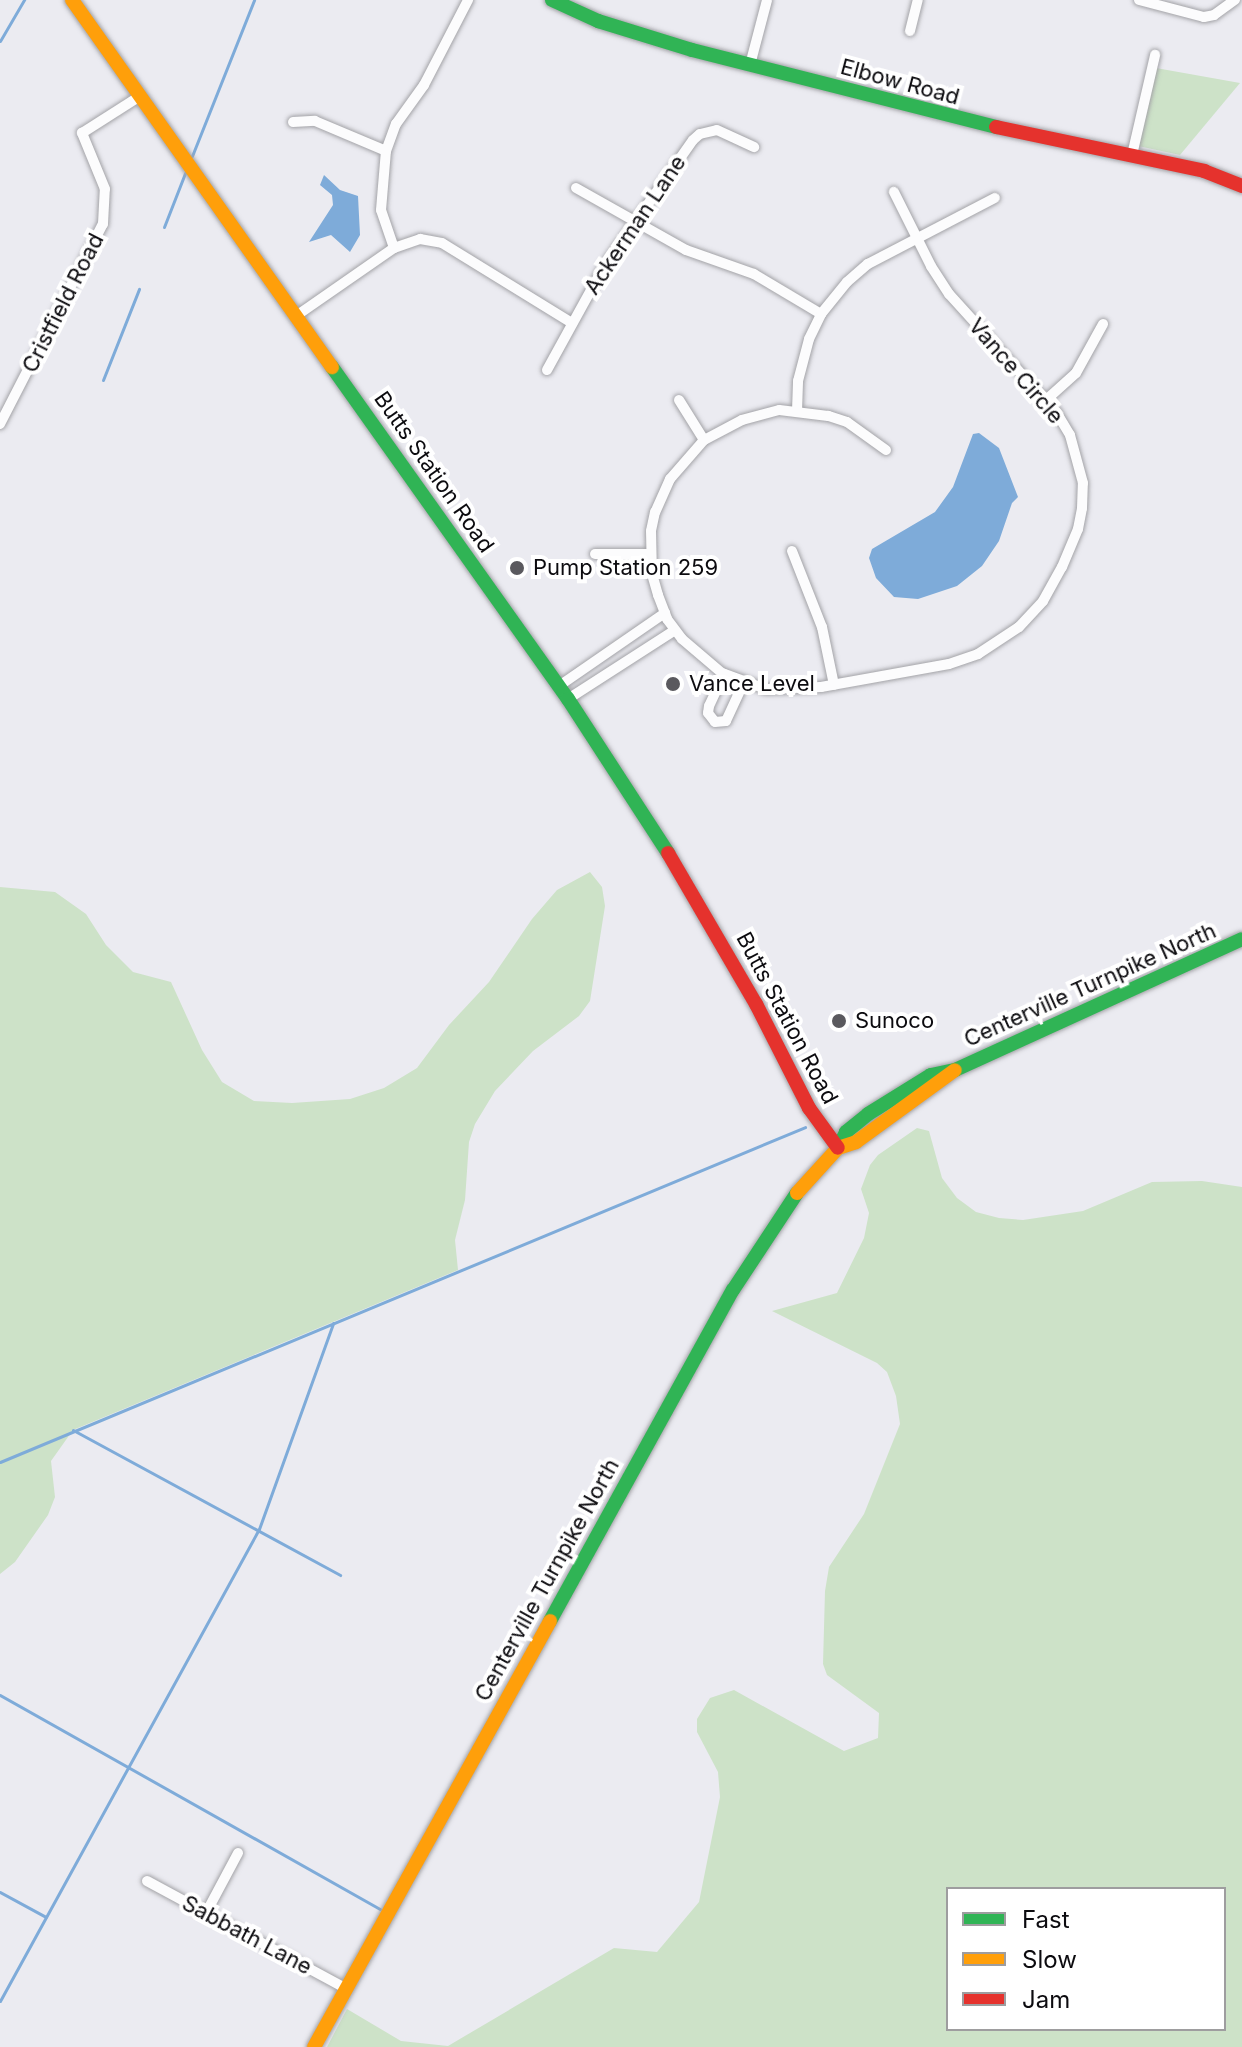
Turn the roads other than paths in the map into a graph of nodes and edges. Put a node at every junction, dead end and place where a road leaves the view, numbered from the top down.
1 (72, 0) edge
2 (468, 0) edge
3 (552, 0) edge
4 (767, 0) edge
5 (918, 0) edge
6 (1139, 0) edge
7 (1235, 0) edge
8 (910, 31) dead end
9 (1155, 55) dead end
10 (750, 65) junction
11 (140, 96) junction
12 (293, 122) dead end
13 (754, 147) dead end
14 (386, 151) junction
15 (1132, 155) junction
16 (1242, 186) edge
17 (576, 188) dead end
18 (894, 192) dead end
19 (995, 198) dead end
20 (635, 221) junction
21 (916, 237) junction
22 (394, 248) junction
23 (821, 314) junction
24 (296, 316) junction
25 (572, 323) junction
26 (1103, 324) dead end
27 (547, 370) dead end
28 (679, 400) dead end
29 (1046, 400) junction
30 (797, 411) junction
31 (0, 424) edge
32 (704, 440) junction
33 (886, 450) dead end
34 (792, 551) dead end
35 (595, 554) dead end
36 (650, 554) junction
37 (665, 613) junction
38 (675, 630) junction
39 (724, 674) junction
40 (744, 682) junction
41 (834, 685) junction
42 (559, 686) junction
43 (568, 699) junction
44 (1242, 939) edge
45 (838, 1148) junction
46 (238, 1853) dead end
47 (147, 1881) dead end
48 (206, 1913) junction
49 (347, 1989) junction
50 (314, 2047) edge

1 - 11 main road, Butts Station Road
2 - 14 street
3 - 10 main road, Elbow Road
4 - 10 street
5 - 8 street
6 - 7 street
9 - 15 street
10 - 15 main road, Elbow Road
11 - 24 main road, Butts Station Road
11 - 31 street, Cristfield Road
12 - 14 street
13 - 20 street, Ackerman Lane
14 - 22 street
15 - 16 main road, Elbow Road
17 - 20 street
18 - 21 street, Vance Circle
19 - 21 street
20 - 23 street
20 - 25 street, Ackerman Lane
21 - 23 street
21 - 29 street, Vance Circle
22 - 24 street
22 - 25 street
23 - 30 street
24 - 42 main road, Butts Station Road
25 - 27 street, Ackerman Lane
26 - 29 street
28 - 32 street
29 - 41 street, Vance Circle
30 - 32 street, Vance Circle
30 - 33 street, Vance Circle
32 - 36 street, Vance Circle
34 - 41 street
35 - 36 street
36 - 37 street, Vance Circle
37 - 38 street, Vance Circle
37 - 42 street
38 - 39 street, Vance Circle
38 - 43 street
39 - 40 street, Vance Circle
39 - 40 street
40 - 41 street, Vance Circle
42 - 43 main road, Butts Station Road
43 - 45 main road, Butts Station Road
44 - 45 main road, Centerville Turnpike North
45 - 49 main road, Centerville Turnpike North
46 - 48 street
47 - 48 street, Sabbath Lane
48 - 49 street, Sabbath Lane
49 - 50 main road, Centerville Turnpike North

